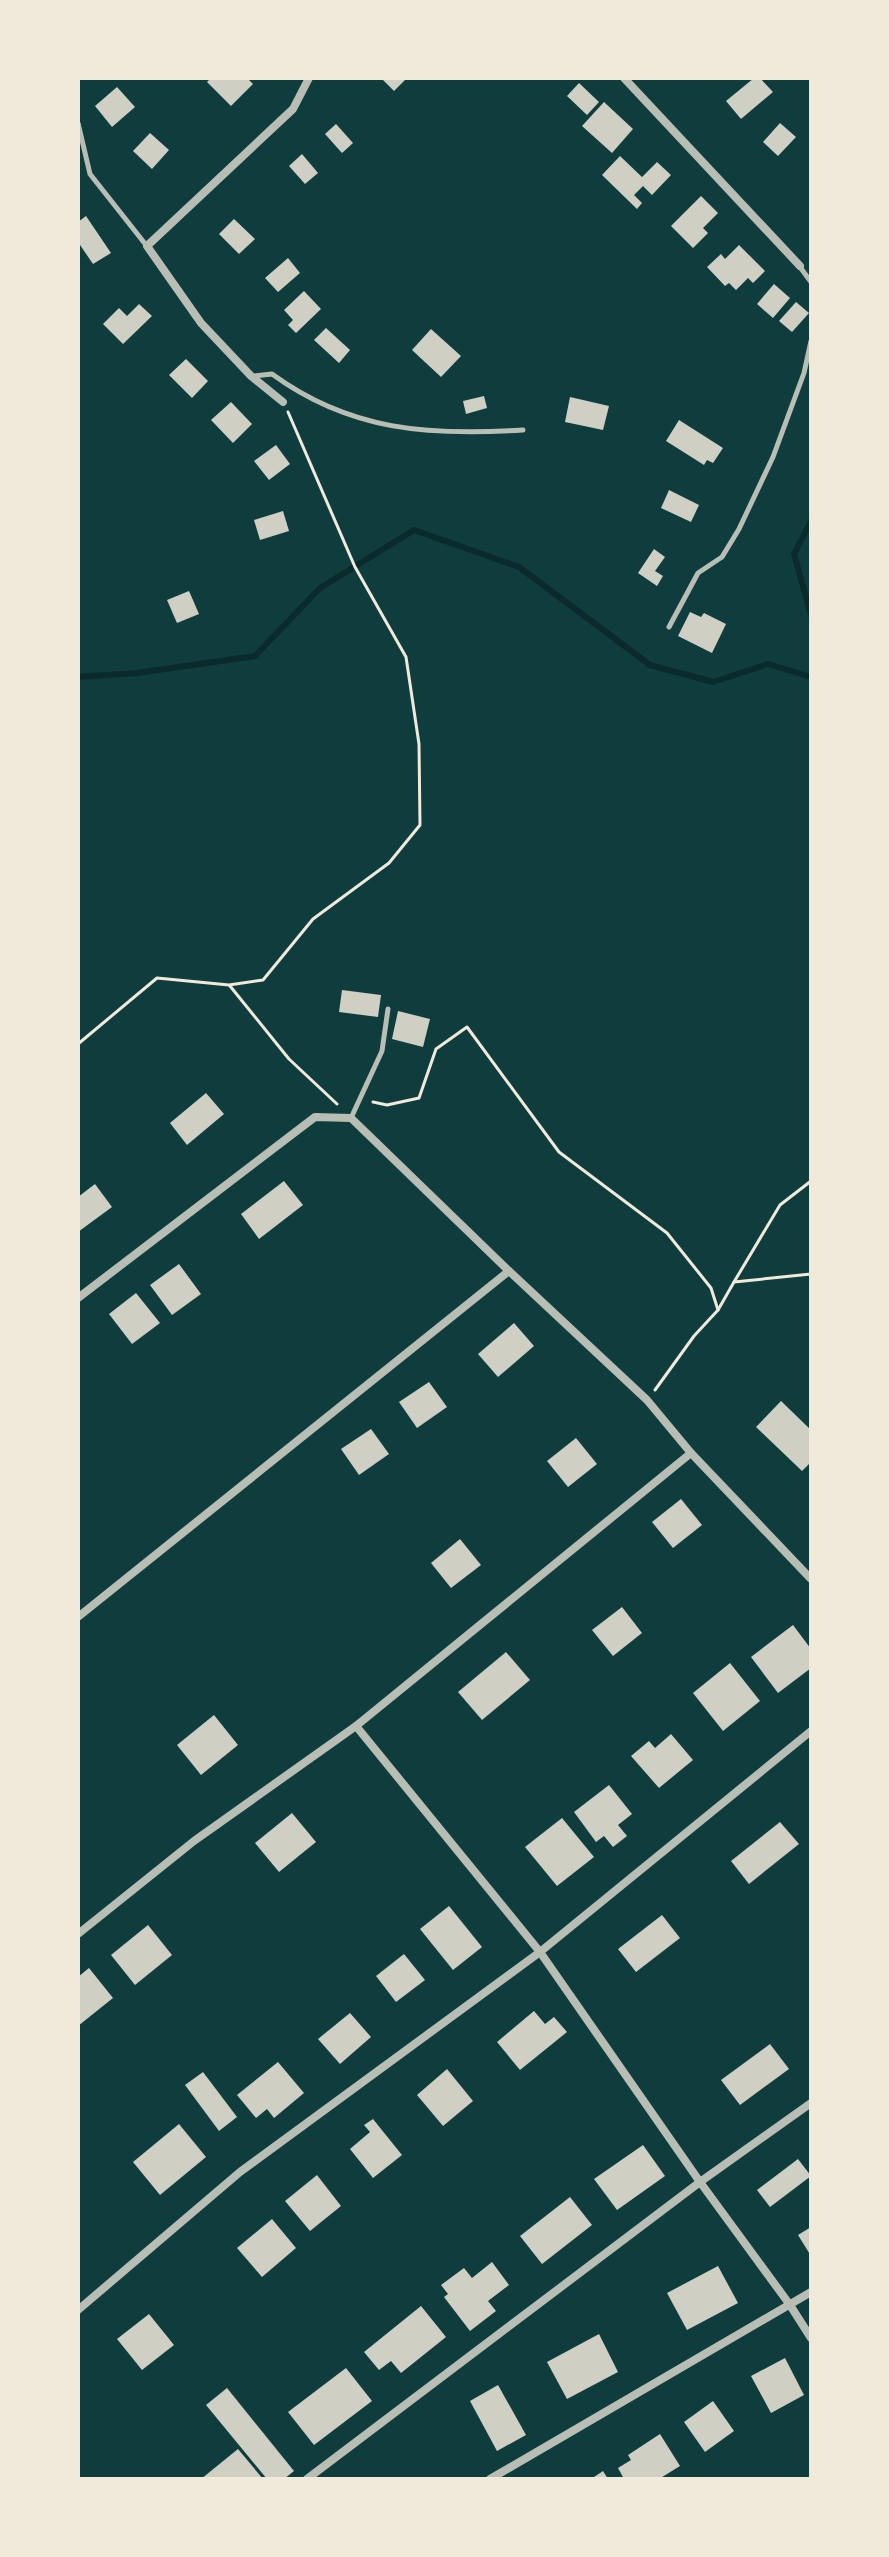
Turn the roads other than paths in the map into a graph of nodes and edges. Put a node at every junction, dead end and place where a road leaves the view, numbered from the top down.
1 (309, 78) edge
2 (624, 78) edge
3 (78, 123) edge
4 (147, 246) junction
5 (800, 266) joint
6 (811, 282) edge
7 (811, 341) edge
8 (251, 376) junction
9 (283, 402) road end
10 (523, 430) dead end
11 (669, 627) dead end
12 (388, 1009) dead end
13 (351, 1118) junction
14 (509, 1271) junction
15 (78, 1298) edge
16 (691, 1453) junction
17 (811, 1579) edge
18 (78, 1617) edge
19 (356, 1726) junction
20 (811, 1731) edge
21 (78, 1934) edge
22 (540, 1952) junction
23 (811, 2103) edge
24 (700, 2182) junction
25 (811, 2292) edge
26 (790, 2305) junction
27 (78, 2310) edge
28 (811, 2338) edge
29 (307, 2479) edge
30 (490, 2479) edge

1 - 4 street
2 - 5 street
3 - 4 lane
4 - 8 street
5 - 6 lane
7 - 11 lane
8 - 9 street
8 - 10 lane
12 - 13 lane
13 - 14 street
13 - 15 street
14 - 16 street
14 - 18 street
16 - 17 street
16 - 19 street
19 - 21 street
19 - 22 street
20 - 22 street
22 - 24 street
22 - 27 street
23 - 24 street
24 - 26 street
24 - 29 street
25 - 26 street
26 - 28 street
26 - 30 street

